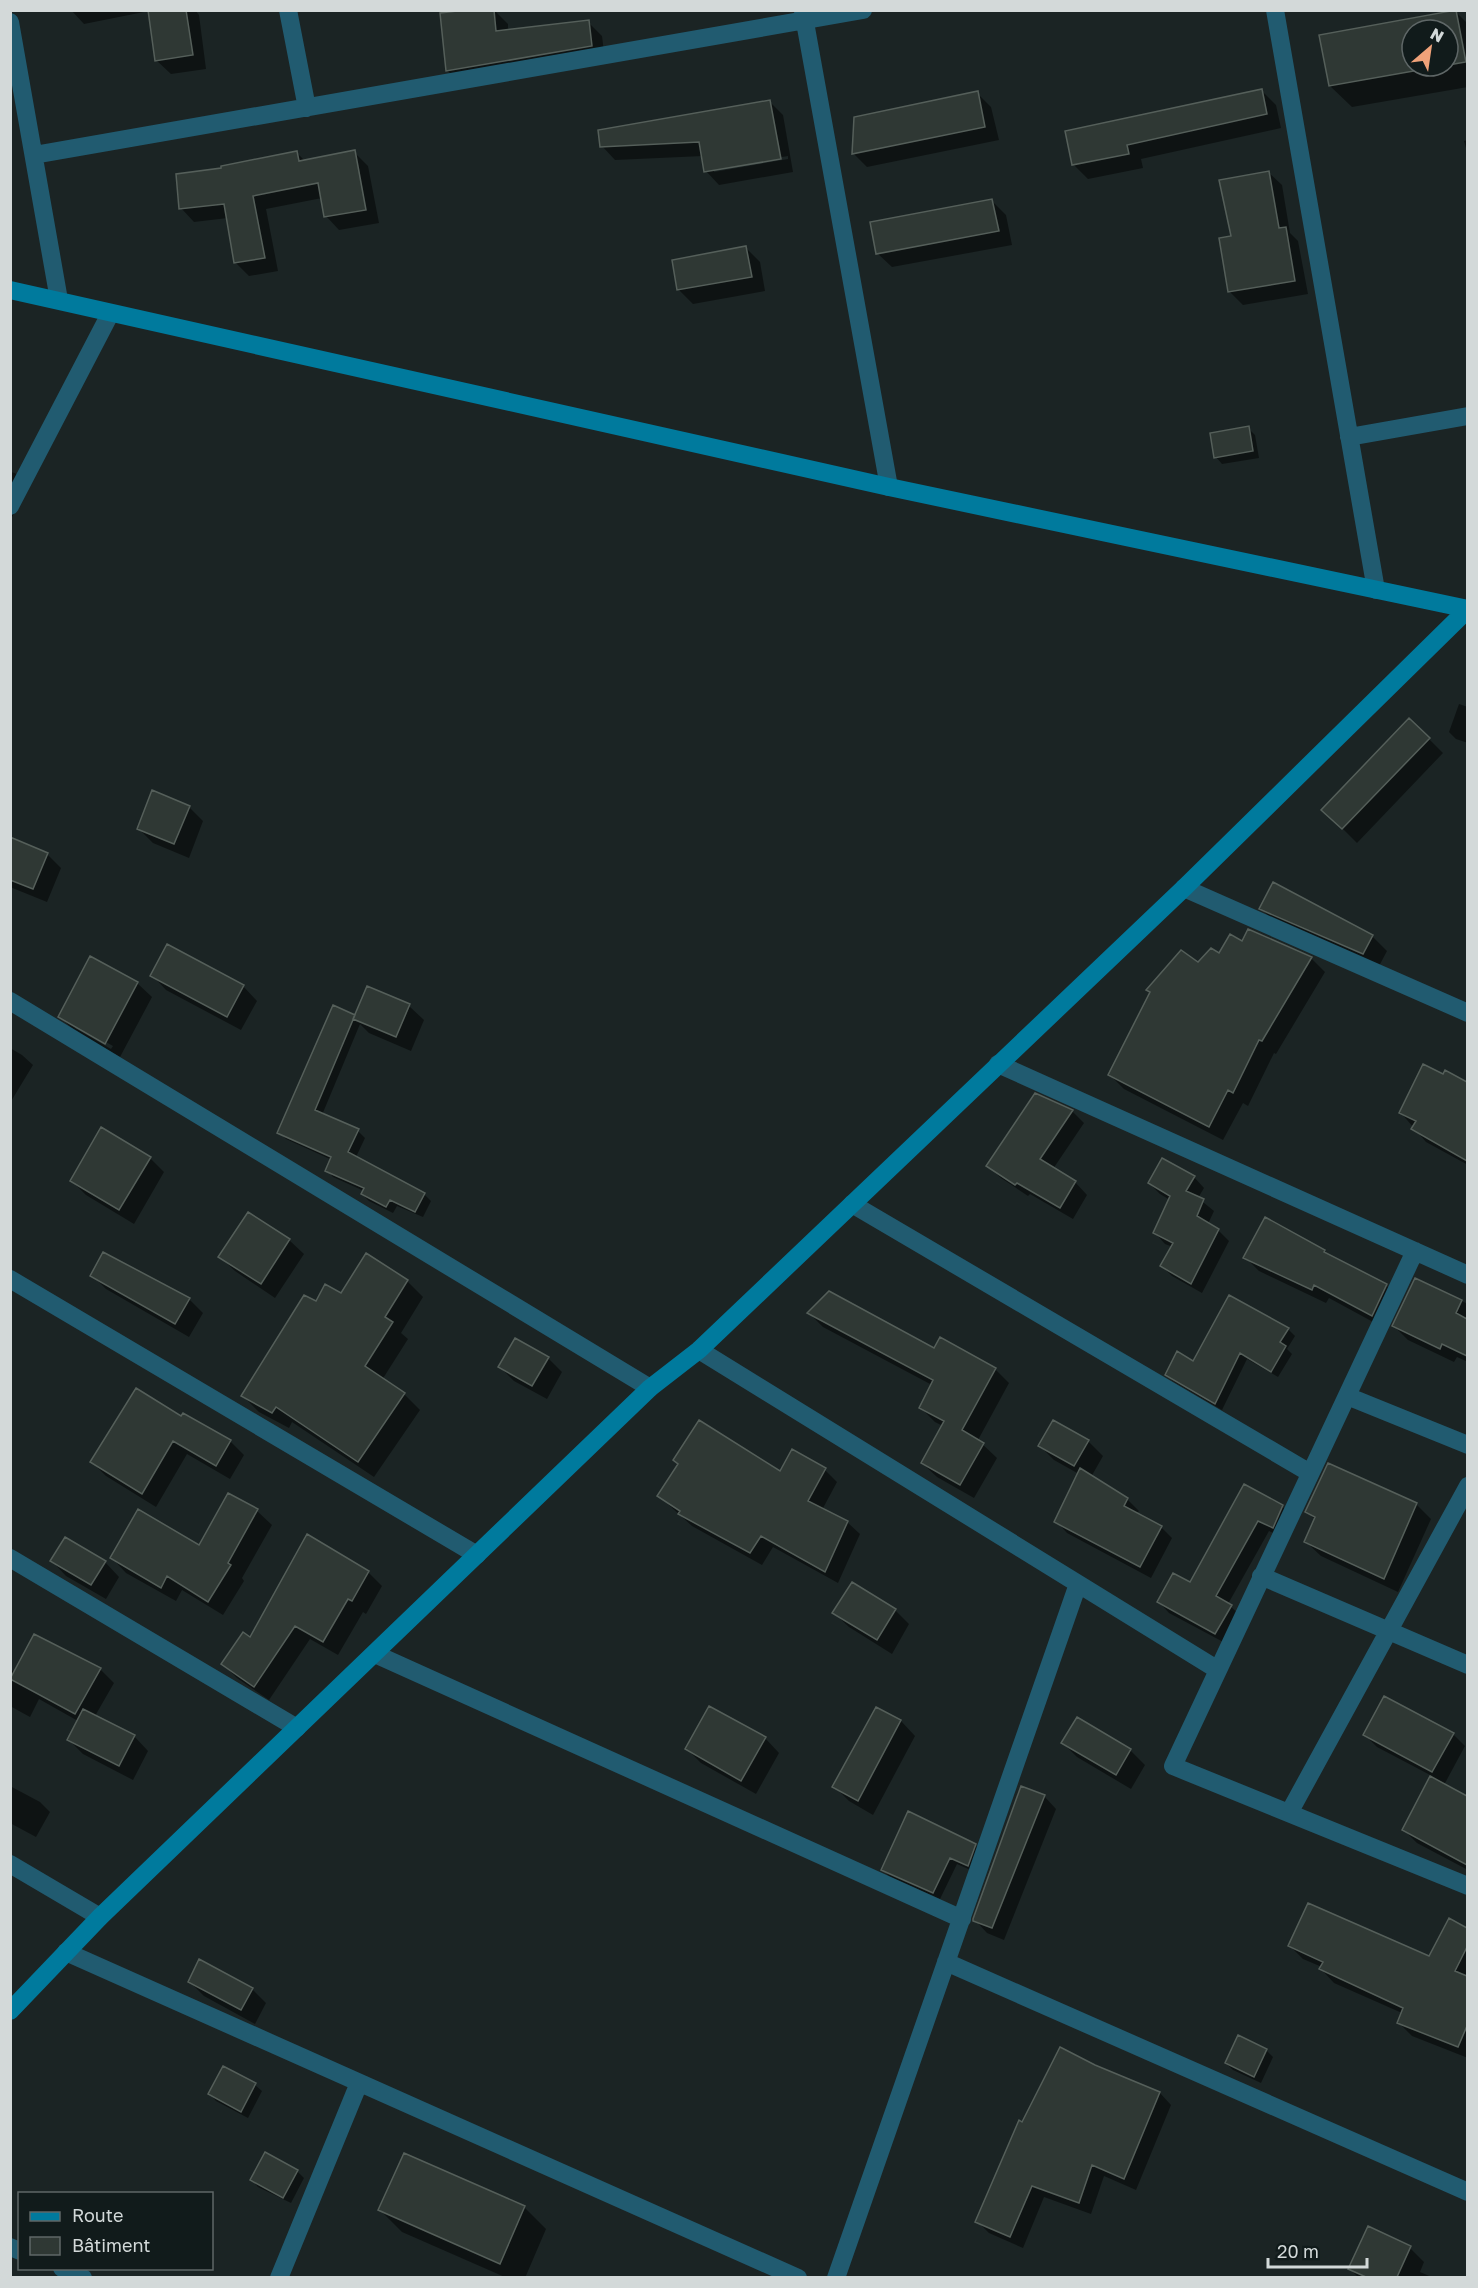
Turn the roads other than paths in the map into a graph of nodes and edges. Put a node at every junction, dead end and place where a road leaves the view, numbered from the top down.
1 (288, 10) edge
2 (863, 10) edge
3 (1275, 10) edge
4 (804, 16) edge
5 (10, 22) edge
6 (307, 108) junction
7 (34, 155) junction
8 (10, 290) edge
9 (59, 300) junction
10 (110, 314) junction
11 (1467, 416) edge
12 (1349, 437) junction
13 (889, 487) junction
14 (10, 506) edge
15 (1376, 590) junction
16 (1467, 609) edge
17 (1184, 888) junction
18 (10, 1001) edge
19 (1467, 1013) edge
20 (998, 1064) junction
21 (852, 1204) junction
22 (1415, 1251) junction
23 (1467, 1275) edge
24 (10, 1279) edge
25 (699, 1350) junction
26 (650, 1388) junction
27 (1347, 1396) junction
28 (1467, 1445) edge
29 (1310, 1473) junction
30 (1467, 1486) edge
31 (477, 1555) junction
32 (10, 1558) edge
33 (1262, 1576) junction
34 (1078, 1584) junction
35 (1388, 1631) junction
36 (375, 1654) junction
37 (1467, 1665) edge
38 (1218, 1670) junction
39 (297, 1728) junction
40 (1290, 1813) junction
41 (10, 1864) edge
42 (1467, 1886) edge
43 (100, 1917) junction
44 (962, 1919) junction
45 (66, 1952) junction
46 (946, 1962) junction
47 (10, 2011) edge
48 (359, 2083) junction
49 (1467, 2192) edge
50 (65, 2270) edge
51 (83, 2277) edge
52 (279, 2277) edge
53 (798, 2277) edge
54 (836, 2277) edge

1 - 6 street
2 - 4 street
3 - 12 street
4 - 6 street
4 - 13 street
5 - 7 street
6 - 7 street
7 - 9 street
8 - 9 street
9 - 10 street
10 - 13 street
10 - 14 street
11 - 12 street
12 - 15 street
13 - 15 street
15 - 16 street
16 - 17 street
17 - 19 street
17 - 20 street
18 - 26 street
20 - 21 street
20 - 22 street
21 - 25 street
21 - 29 street
22 - 23 street
22 - 27 street
24 - 31 street
25 - 26 street
25 - 34 street
26 - 31 street
27 - 28 street
27 - 29 street
29 - 33 street
30 - 35 street
31 - 36 street
32 - 39 street
33 - 35 street
33 - 38 street
34 - 38 street
34 - 44 street
35 - 37 street
35 - 40 street
36 - 39 street
36 - 44 street
38 - 40 street
39 - 43 street
40 - 42 street
41 - 43 street
43 - 45 street
44 - 46 street
45 - 47 street
45 - 48 street
46 - 49 street
46 - 54 street
48 - 52 street
48 - 53 street
50 - 51 street

